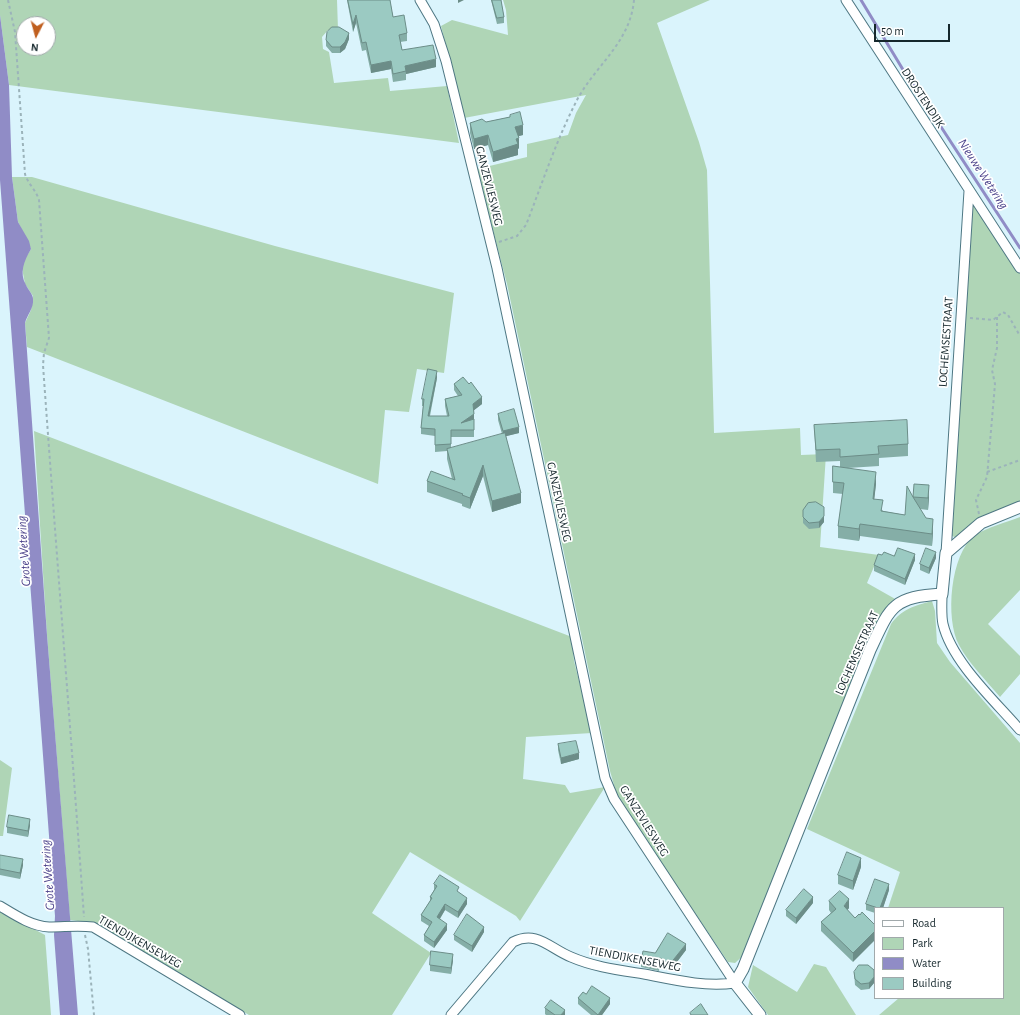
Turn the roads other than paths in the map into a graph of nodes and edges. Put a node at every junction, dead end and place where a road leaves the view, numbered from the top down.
1 (420, 0) edge
2 (846, 0) edge
3 (969, 191) junction
4 (1020, 268) edge
5 (1020, 507) edge
6 (946, 553) junction
7 (942, 594) junction
8 (1020, 730) edge
9 (0, 906) edge
10 (735, 983) junction
11 (240, 1015) edge
12 (451, 1015) edge
13 (760, 1015) edge

1 - 10 street, GANZEVLESWEG
2 - 3 street, DROSTENDIJK
3 - 4 street, DROSTENDIJK
3 - 6 street, LOCHEMSESTRAAT
5 - 6 street
6 - 7 street, LOCHEMSESTRAAT
7 - 8 street
7 - 10 street, LOCHEMSESTRAAT
9 - 11 street, TIENDIJKENSEWEG
10 - 12 street, TIENDIJKENSEWEG
10 - 13 street

